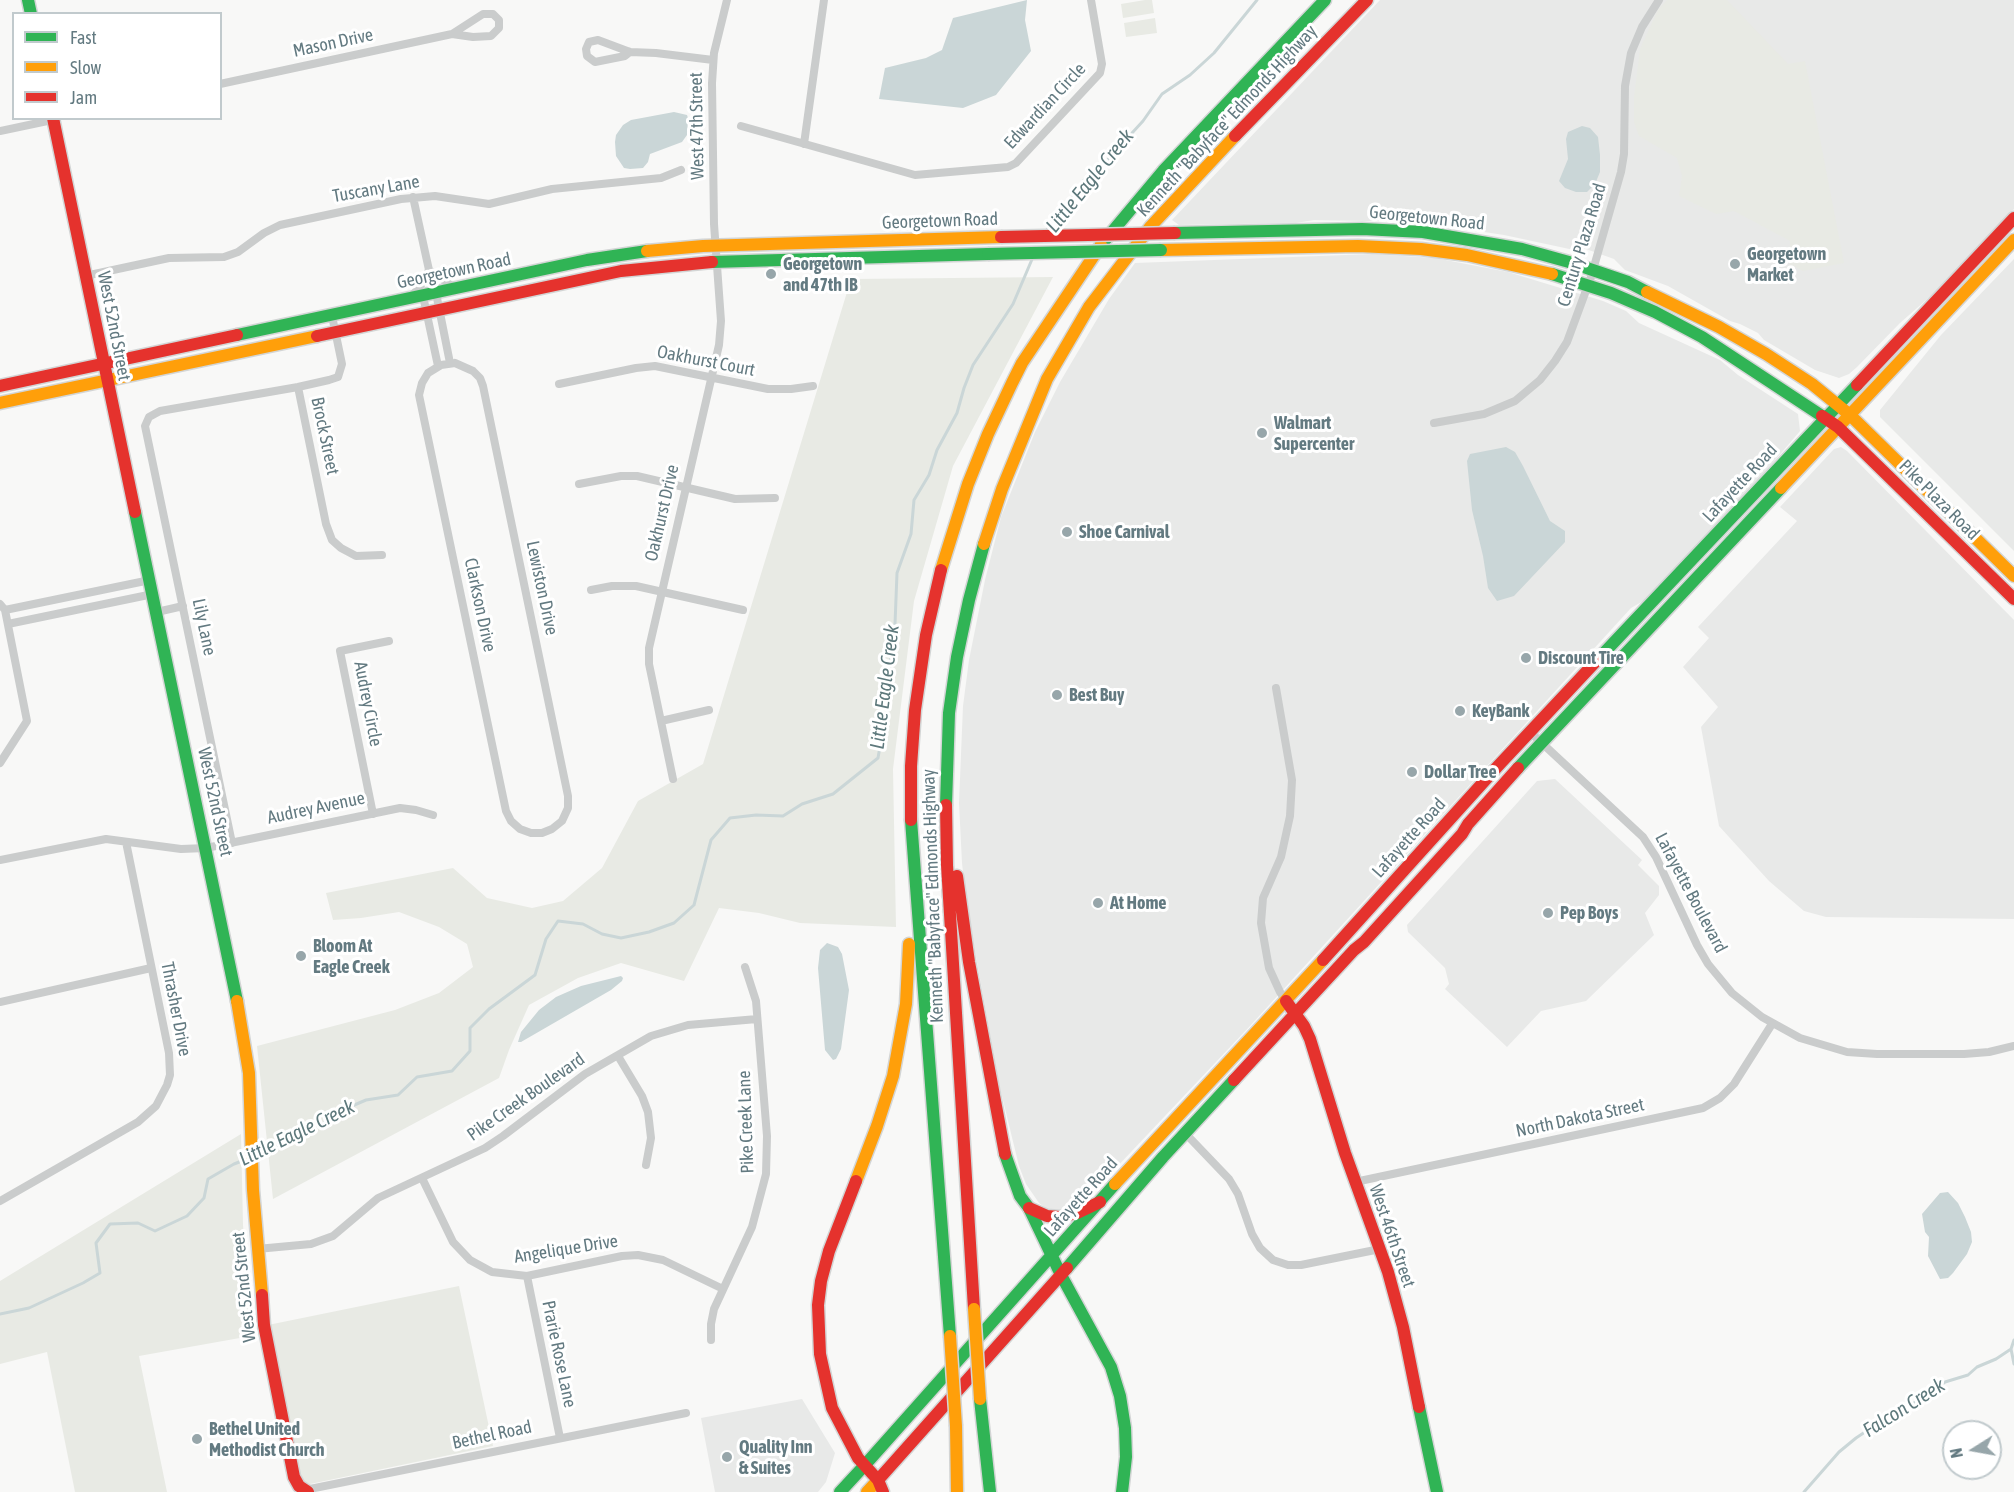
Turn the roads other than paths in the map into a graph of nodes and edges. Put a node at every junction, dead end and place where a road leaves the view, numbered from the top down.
1 (727, 0) edge
2 (824, 0) edge
3 (1091, 0) edge
4 (1325, 0) edge
5 (1367, 0) edge
6 (1659, 0) edge
7 (452, 34) junction
8 (630, 52) junction
9 (713, 60) junction
10 (222, 84) edge
11 (50, 120) edge
12 (55, 120) edge
13 (741, 126) dead end
14 (0, 131) edge
15 (804, 144) junction
16 (681, 170) dead end
17 (413, 197) junction
18 (2014, 218) edge
19 (2014, 240) edge
20 (717, 254) junction
21 (1594, 269) junction
22 (429, 270) junction
23 (85, 276) junction
24 (1589, 285) junction
25 (456, 289) junction
26 (436, 293) junction
27 (423, 296) junction
28 (409, 299) junction
29 (440, 309) junction
30 (427, 312) junction
31 (332, 316) junction
32 (336, 332) junction
33 (103, 364) junction
34 (444, 364) junction
35 (712, 378) junction
36 (106, 380) junction
37 (559, 384) dead end
38 (0, 386) edge
39 (813, 386) dead end
40 (298, 387) junction
41 (0, 403) edge
42 (1838, 404) junction
43 (1850, 415) junction
44 (1826, 418) junction
45 (1434, 423) dead end
46 (1838, 427) junction
47 (579, 484) dead end
48 (685, 488) junction
49 (776, 498) dead end
50 (1989, 552) junction
51 (382, 555) dead end
52 (1978, 563) junction
53 (2014, 576) edge
54 (150, 580) junction
55 (591, 590) dead end
56 (661, 591) junction
57 (153, 594) junction
58 (2014, 599) edge
59 (183, 606) junction
60 (3, 607) edge
61 (742, 610) dead end
62 (157, 612) junction
63 (8, 624) junction
64 (389, 641) dead end
65 (1276, 688) dead end
66 (951, 703) junction
67 (709, 710) dead end
68 (661, 721) junction
69 (1530, 732) junction
70 (1541, 743) junction
71 (0, 763) edge
72 (673, 779) dead end
73 (373, 814) junction
74 (433, 815) dead end
75 (542, 832) joint
76 (911, 840) junction
77 (126, 842) junction
78 (232, 843) junction
79 (206, 848) junction
80 (0, 860) edge
81 (745, 967) dead end
82 (151, 968) junction
83 (1286, 1001) junction
84 (0, 1002) edge
85 (1296, 1014) junction
86 (757, 1019) junction
87 (1772, 1024) junction
88 (2014, 1046) edge
89 (618, 1056) junction
90 (1185, 1133) junction
91 (646, 1165) dead end
92 (422, 1178) junction
93 (1355, 1182) junction
94 (0, 1201) edge
95 (1100, 1202) junction
96 (1029, 1208) junction
97 (257, 1249) junction
98 (1380, 1249) junction
99 (1052, 1256) junction
100 (1061, 1275) junction
101 (527, 1276) junction
102 (723, 1289) junction
103 (711, 1340) dead end
104 (686, 1413) dead end
105 (560, 1438) junction
106 (864, 1466) junction
107 (880, 1486) edge
108 (307, 1491) edge
109 (840, 1492) edge
110 (867, 1492) edge
111 (957, 1492) edge
112 (990, 1492) edge
113 (1122, 1492) edge
114 (1437, 1492) edge

1 - 9 street, West 47th Street
2 - 15 street
3 - 15 street, Edwardian Circle
4 - 76 main road, Kenneth "Babyface" Edmonds Highway
5 - 66 main road, Kenneth "Babyface" Edmonds Highway
6 - 21 street, Century Plaza Road
7 - 7 street, Mason Drive
7 - 10 street, Mason Drive
8 - 8 street
8 - 9 street
9 - 20 street, West 47th Street
11 - 14 street
12 - 23 main road, West 52nd Street
13 - 15 street, Edwardian Circle
16 - 17 street, Tuscany Lane
17 - 22 street
17 - 23 street, Tuscany Lane
18 - 42 main road, Lafayette Road
19 - 43 main road, Lafayette Road
20 - 21 main road, Georgetown Road, bridge
20 - 24 main road, Georgetown Road, bridge
20 - 25 main road, Georgetown Road
20 - 29 main road, Georgetown Road
20 - 35 street, Oakhurst Drive
21 - 24 street, Century Plaza Road
21 - 42 main road, Georgetown Road
22 - 25 street
22 - 28 street
23 - 33 main road, West 52nd Street
24 - 44 main road, Georgetown Road
24 - 45 street, Century Plaza Road
25 - 26 main road, Georgetown Road
26 - 27 main road, Georgetown Road
26 - 29 street
27 - 28 main road, Georgetown Road
27 - 30 street
28 - 31 main road, Georgetown Road
29 - 30 main road, Georgetown Road
29 - 34 street
30 - 32 main road, Georgetown Road
30 - 34 street
31 - 32 street, Brock Street
31 - 33 main road, Georgetown Road
32 - 36 main road, Georgetown Road
32 - 40 street, Brock Street
33 - 36 main road, West 52nd Street
33 - 38 main road, Georgetown Road
34 - 75 street, Clarkson Drive
34 - 75 street, Lewiston Drive
35 - 37 street, Oakhurst Court
35 - 39 street, Oakhurst Court
35 - 48 street, Oakhurst Drive
36 - 41 main road, Georgetown Road
36 - 54 main road, West 52nd Street
40 - 51 street, Brock Street
40 - 59 street, Lily Lane
42 - 43 main road, Georgetown Road
42 - 44 main road, Lafayette Road
43 - 46 main road, Lafayette Road
43 - 50 main road, Pike Plaza Road
44 - 46 main road, Georgetown Road
44 - 69 main road, Lafayette Road
46 - 52 main road, Pike Plaza Road
46 - 70 main road, Lafayette Road
47 - 48 street
48 - 49 street
48 - 56 street, Oakhurst Drive
50 - 52 main road
50 - 53 main road, Pike Plaza Road
52 - 58 main road, Pike Plaza Road
54 - 57 main road, West 52nd Street
54 - 60 street
55 - 56 street
56 - 61 street
56 - 68 street, Oakhurst Drive
57 - 62 main road, West 52nd Street
57 - 63 street
59 - 62 street
59 - 78 street, Lily Lane
60 - 63 street
62 - 79 main road, West 52nd Street
63 - 71 street
64 - 73 street, Audrey Circle
65 - 83 street
66 - 96 main road
66 - 112 main road, Kenneth "Babyface" Edmonds Highway, bridge
67 - 68 street
68 - 72 street, Oakhurst Drive
69 - 70 street, Lafayette Boulevard
69 - 83 main road, Lafayette Road
70 - 85 main road, Lafayette Road
70 - 87 street, Lafayette Boulevard
73 - 74 street, Audrey Avenue
73 - 78 street, Audrey Avenue
76 - 106 main road
76 - 111 main road, Kenneth "Babyface" Edmonds Highway, bridge
77 - 79 street, Audrey Avenue
77 - 80 street, Audrey Avenue
77 - 82 street, Thrasher Drive
78 - 79 street, Audrey Avenue
79 - 97 main road, West 52nd Street
81 - 86 street, Pike Creek Lane
82 - 84 street
82 - 94 street, Thrasher Drive
83 - 85 main road, West 46th Street
83 - 95 main road, Lafayette Road
85 - 90 main road, Lafayette Road
85 - 93 main road, West 46th Street
86 - 89 street, Pike Creek Boulevard
86 - 102 street, Pike Creek Lane
87 - 88 street, Lafayette Boulevard
87 - 93 street, North Dakota Street
89 - 91 street
89 - 92 street, Pike Creek Boulevard
90 - 98 street
90 - 100 main road, Lafayette Road
92 - 97 street, Pike Creek Boulevard
92 - 101 street, Angelique Drive
93 - 98 main road, West 46th Street
95 - 96 main road
95 - 99 main road, Lafayette Road
96 - 99 main road
97 - 108 main road, West 52nd Street
98 - 114 main road, West 46th Street
99 - 100 main road
99 - 106 main road, Lafayette Road
100 - 107 main road, Lafayette Road
100 - 113 main road
101 - 102 street, Angelique Drive
101 - 105 street, Prarie Rose Lane
102 - 103 street, Pike Creek Lane
104 - 105 street, Bethel Road
105 - 108 street, Bethel Road
106 - 107 main road
106 - 109 main road, Lafayette Road
107 - 110 main road, Lafayette Road

